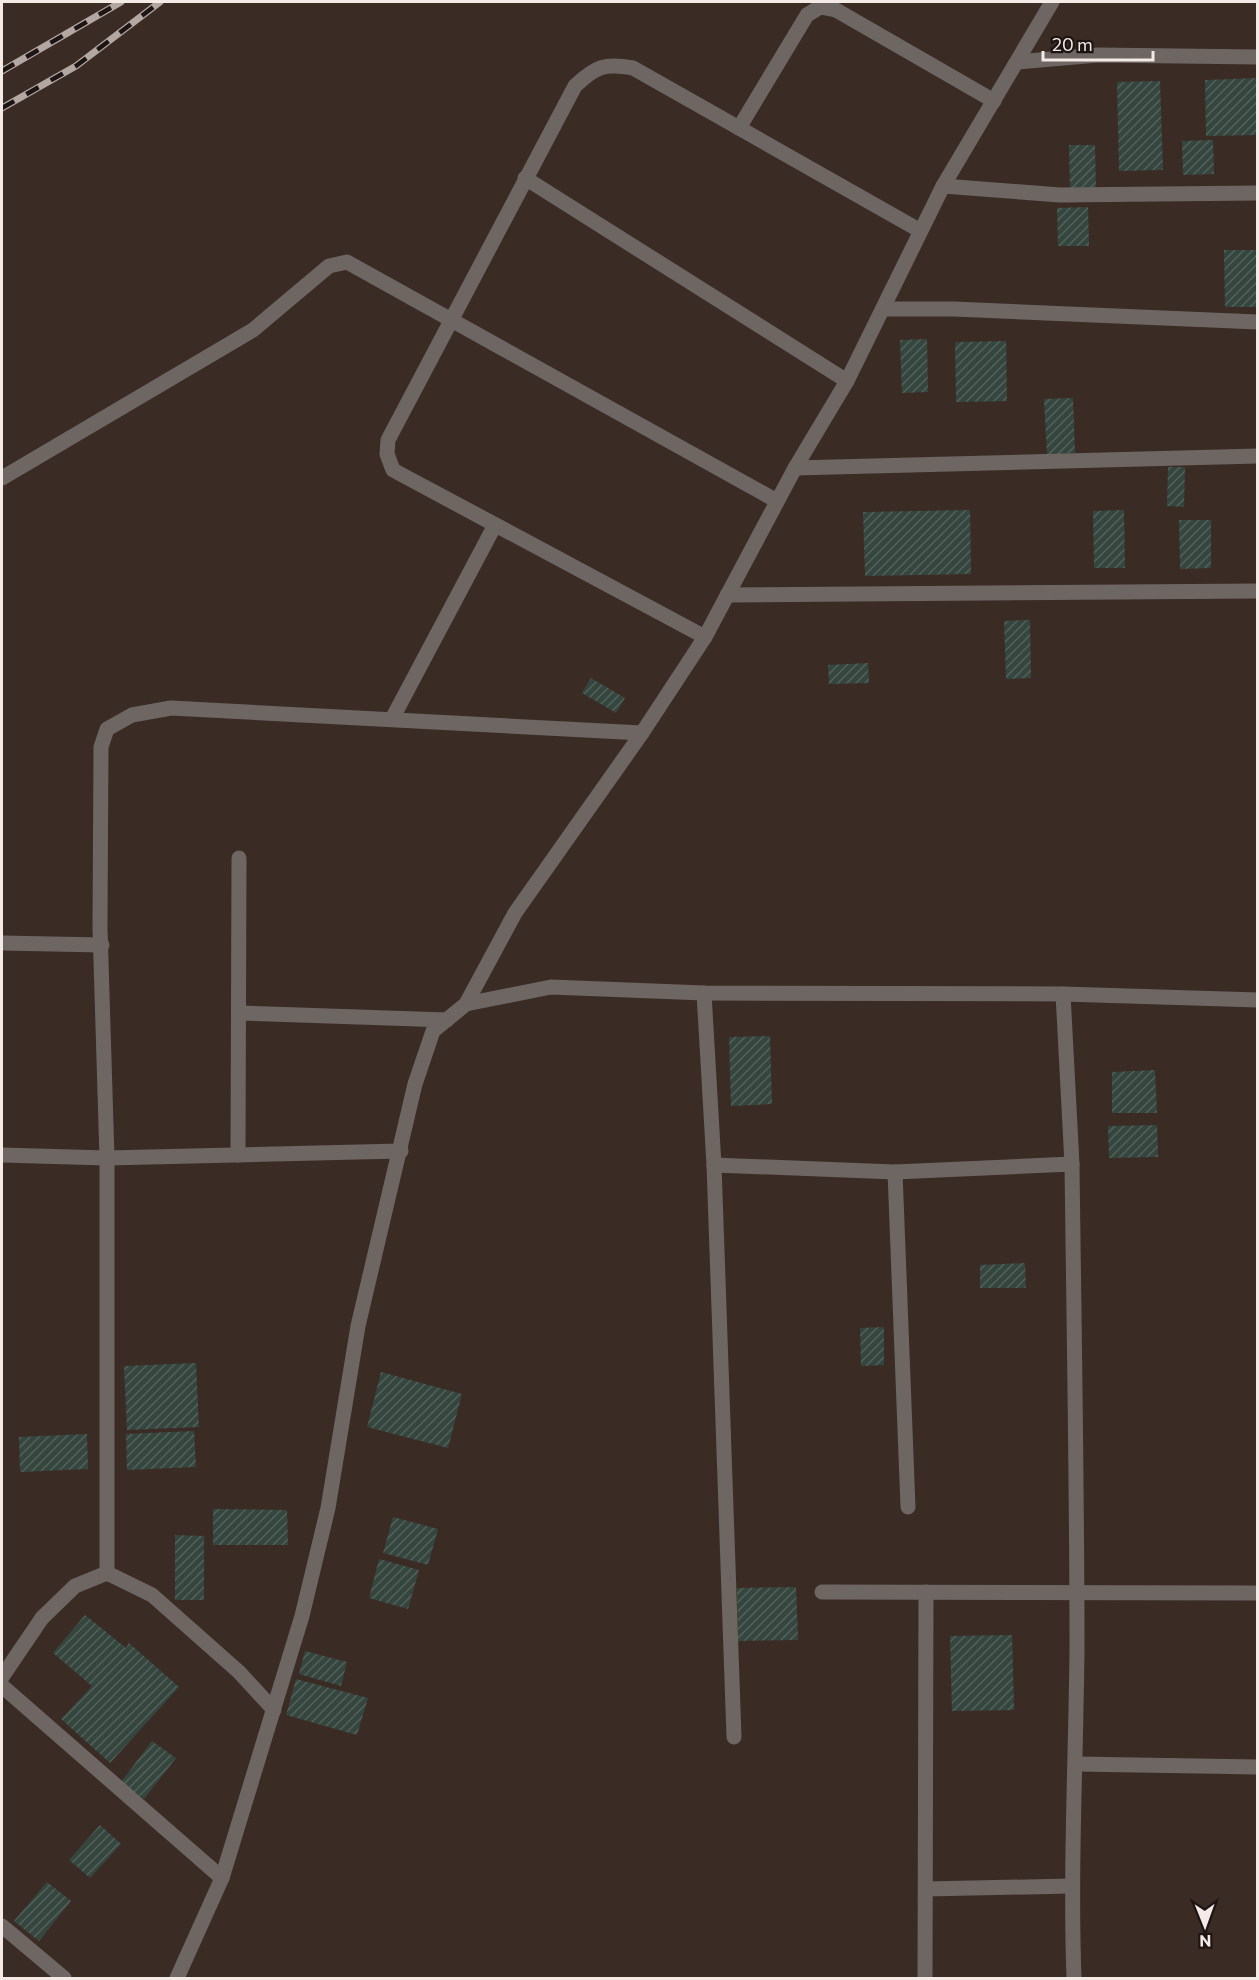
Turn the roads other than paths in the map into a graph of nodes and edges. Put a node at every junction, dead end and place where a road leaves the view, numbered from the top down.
1 (1052, 2) edge
2 (1257, 57) edge
3 (1017, 63) junction
4 (994, 101) junction
5 (740, 128) junction
6 (525, 178) junction
7 (943, 186) junction
8 (1257, 193) edge
9 (919, 230) junction
10 (885, 309) junction
11 (450, 319) junction
12 (1257, 322) edge
13 (847, 381) junction
14 (1257, 456) edge
15 (795, 468) junction
16 (2, 478) edge
17 (777, 501) junction
18 (495, 525) junction
19 (1257, 591) edge
20 (727, 595) junction
21 (705, 637) junction
22 (392, 719) junction
23 (642, 733) junction
24 (239, 858) dead end
25 (2, 943) edge
26 (102, 945) junction
27 (704, 993) junction
28 (1063, 994) junction
29 (1257, 1000) edge
30 (466, 1004) junction
31 (239, 1013) junction
32 (447, 1020) junction
33 (401, 1151) junction
34 (2, 1155) edge
35 (238, 1155) junction
36 (107, 1158) junction
37 (1072, 1164) junction
38 (714, 1165) junction
39 (895, 1172) junction
40 (908, 1507) dead end
41 (107, 1573) junction
42 (822, 1592) dead end
43 (926, 1592) junction
44 (1077, 1592) junction
45 (1257, 1593) edge
46 (2, 1677) edge
47 (2, 1686) edge
48 (274, 1710) junction
49 (734, 1737) dead end
50 (1076, 1764) junction
51 (1257, 1767) edge
52 (222, 1878) junction
53 (1071, 1886) junction
54 (926, 1889) junction
55 (2, 1926) edge
56 (64, 1978) edge
57 (177, 1978) edge
58 (926, 1978) edge
59 (1074, 1978) edge

1 - 3 street
2 - 3 street
3 - 4 street
4 - 5 street
4 - 7 street
5 - 6 street
5 - 9 street
6 - 11 street
6 - 13 street
7 - 8 street
7 - 9 street
9 - 10 street
10 - 12 street
10 - 13 street
11 - 16 street
11 - 17 street
11 - 18 street
13 - 15 street
14 - 15 street
15 - 17 street
17 - 20 street
18 - 21 street
18 - 22 street
19 - 20 street
20 - 21 street
21 - 23 street
22 - 23 street
22 - 26 street
23 - 30 street
24 - 31 street
25 - 26 street
26 - 36 street
27 - 28 street
27 - 30 street
27 - 38 street
28 - 29 street
28 - 37 street
30 - 32 street
31 - 32 street
31 - 35 street
32 - 33 street
33 - 35 street
33 - 48 street
34 - 36 street
35 - 36 street
36 - 41 street
37 - 39 street
37 - 44 street
38 - 39 street
38 - 49 street
39 - 40 street
41 - 46 street
41 - 48 street
42 - 43 street
43 - 44 street
43 - 54 street
44 - 45 street
44 - 50 street
47 - 52 street
48 - 52 street
50 - 51 street
50 - 53 street
52 - 57 street
53 - 54 street
53 - 59 street
54 - 58 street
55 - 56 street

